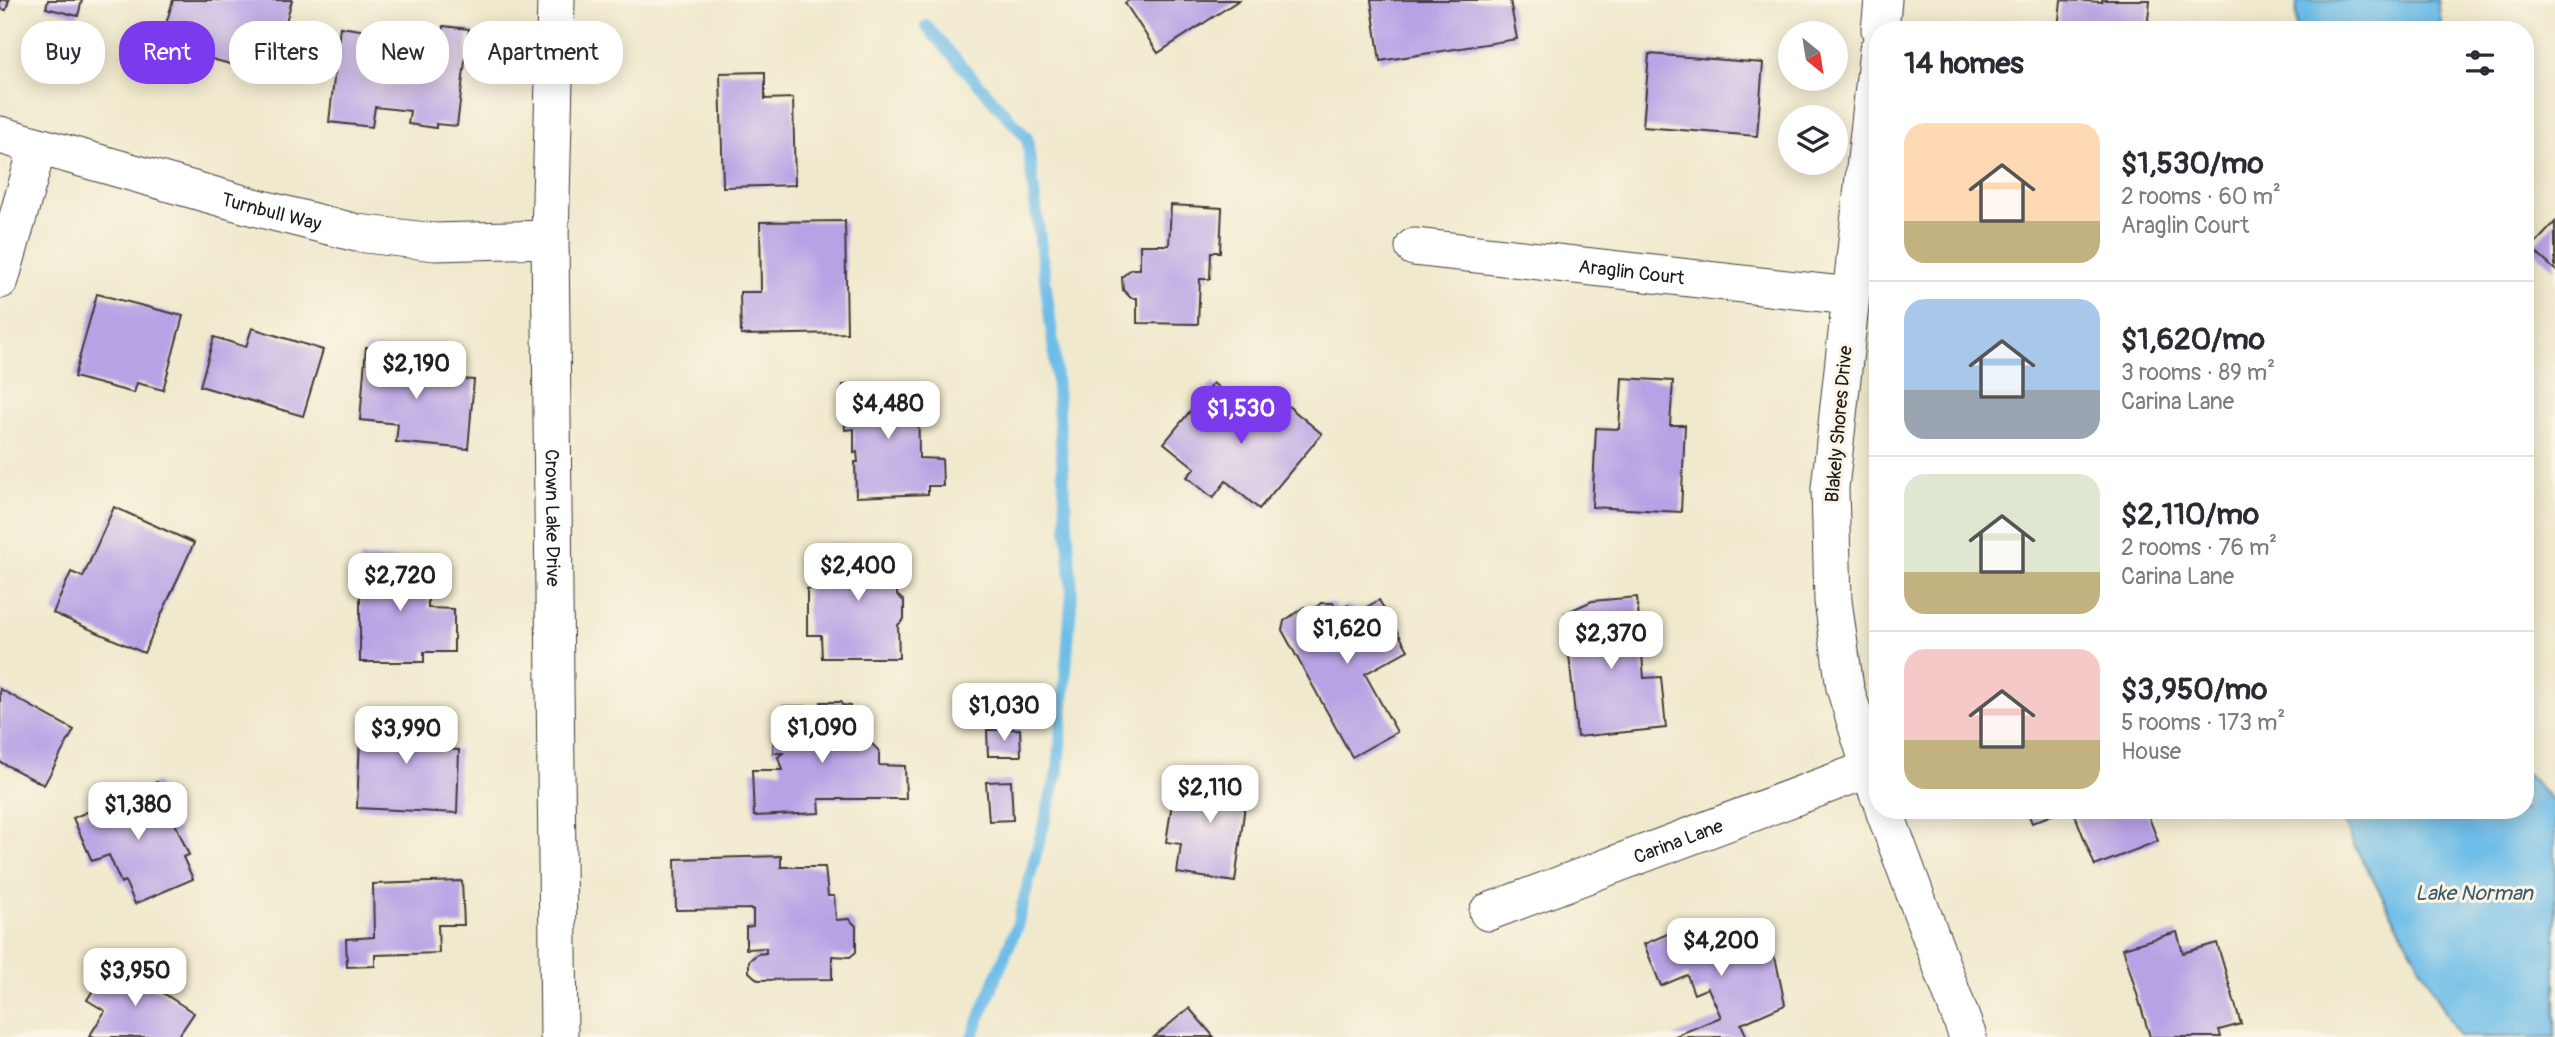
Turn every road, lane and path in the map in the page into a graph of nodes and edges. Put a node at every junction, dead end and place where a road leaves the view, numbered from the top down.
1 (555, 0) edge
2 (1883, 0) edge
3 (1881, 21) edge
4 (1869, 129) edge
5 (0, 135) edge
6 (38, 146) junction
7 (550, 239) junction
8 (1414, 247) dead end
9 (0, 280) edge
10 (1850, 296) junction
11 (1869, 768) edge
12 (1869, 782) edge
13 (1887, 819) edge
14 (1488, 912) dead end
15 (559, 1037) edge
16 (1968, 1037) edge

1 - 7 street, Crown Lake Drive
2 - 3 street
4 - 10 street, Blakely Shores Drive
5 - 6 street, Turnbull Way
6 - 7 street, Turnbull Way
6 - 9 street
7 - 15 street, Crown Lake Drive
8 - 10 street, Araglin Court
10 - 11 street, Blakely Shores Drive
12 - 14 street, Carina Lane
13 - 16 street

